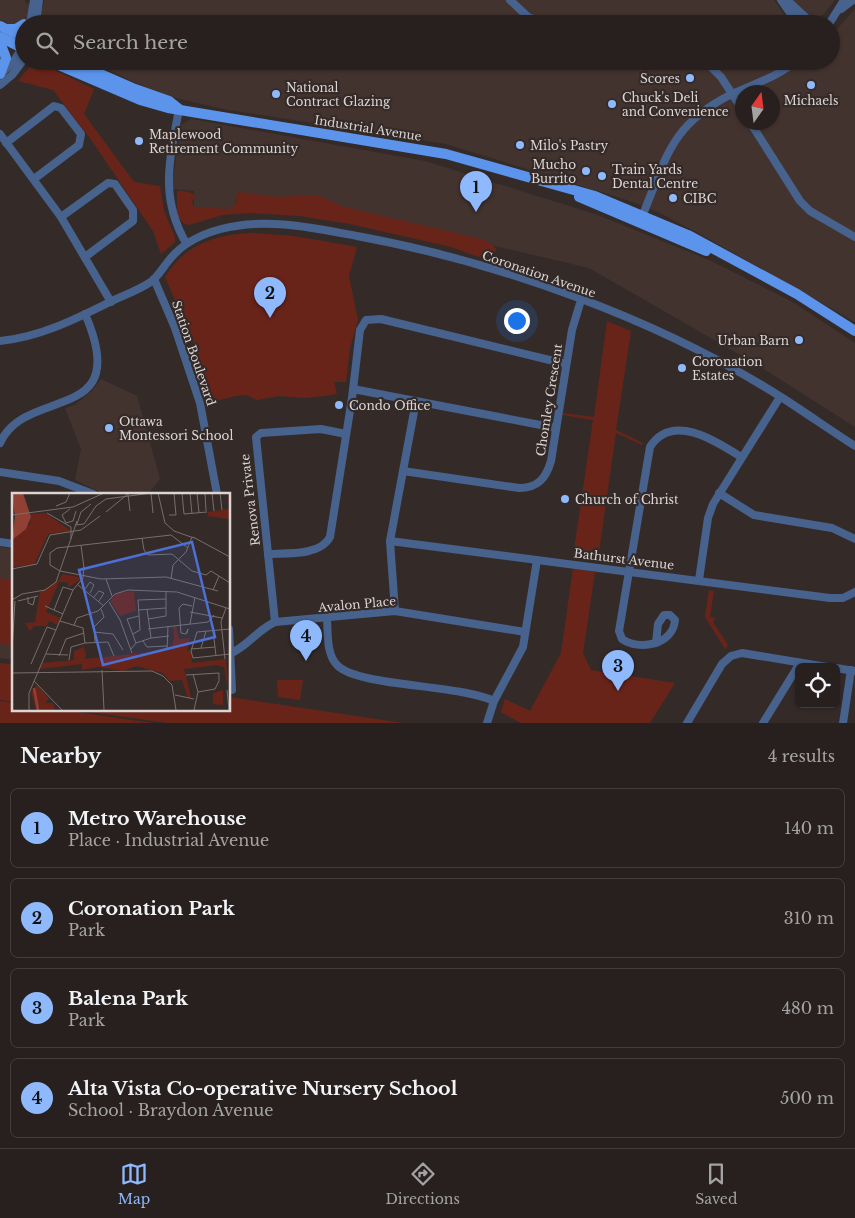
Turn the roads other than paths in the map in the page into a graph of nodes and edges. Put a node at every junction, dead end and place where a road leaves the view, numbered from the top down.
1 (34, 0) edge
2 (39, 0) edge
3 (510, 0) edge
4 (781, 0) edge
5 (787, 0) edge
6 (844, 0) edge
7 (853, 0) edge
8 (838, 11) junction
9 (31, 15) edge
10 (32, 15) edge
11 (527, 15) edge
12 (792, 15) edge
13 (803, 15) edge
14 (835, 15) edge
15 (15, 29) edge
16 (1, 31) edge
17 (15, 40) edge
18 (0, 42) edge
19 (15, 57) edge
20 (16, 70) edge
21 (70, 70) edge
22 (92, 70) edge
23 (713, 70) edge
24 (783, 70) edge
25 (0, 75) edge
26 (0, 85) edge
27 (733, 94) junction
28 (735, 97) edge
29 (179, 108) junction
30 (755, 130) edge
31 (0, 134) edge
32 (6, 143) junction
33 (34, 179) junction
34 (61, 217) junction
35 (640, 219) junction
36 (855, 237) edge
37 (186, 243) junction
38 (85, 257) junction
39 (154, 279) junction
40 (581, 300) junction
41 (111, 302) junction
42 (85, 314) junction
43 (855, 331) edge
44 (0, 341) edge
45 (566, 364) junction
46 (354, 389) junction
47 (780, 397) junction
48 (416, 401) junction
49 (556, 428) junction
50 (346, 434) junction
51 (0, 443) edge
52 (855, 446) edge
53 (741, 457) junction
54 (403, 471) junction
55 (0, 472) edge
56 (91, 493) edge
57 (217, 493) edge
58 (719, 494) junction
59 (855, 539) edge
60 (390, 541) junction
61 (268, 554) junction
62 (537, 560) junction
63 (628, 571) junction
64 (699, 580) junction
65 (855, 592) edge
66 (395, 611) junction
67 (327, 618) junction
68 (275, 622) junction
69 (525, 632) junction
70 (656, 643) dead end
71 (230, 654) edge
72 (800, 663) edge
73 (840, 669) edge
74 (795, 671) edge
75 (853, 671) edge
76 (232, 690) dead end
77 (494, 701) junction
78 (487, 723) edge
79 (687, 723) edge
80 (763, 723) edge
81 (843, 723) edge

1 - 9 street
2 - 10 street
3 - 11 street
4 - 12 street
5 - 13 street
6 - 8 street
7 - 8 street
8 - 14 street
15 - 16 main road
16 - 17 main road
18 - 25 main road
19 - 25 street
20 - 26 street
21 - 29 main road, Industrial Avenue
22 - 29 main road, Industrial Avenue
23 - 27 street
24 - 27 street
27 - 28 street
27 - 35 street
29 - 35 main road, Industrial Avenue
29 - 37 street
30 - 36 street
31 - 32 street
32 - 33 street
32 - 33 street
33 - 34 street
34 - 38 street
34 - 38 street
35 - 43 main road, Industrial Avenue
37 - 39 street
37 - 40 street, Coronation Avenue
38 - 41 street
39 - 41 street
39 - 57 street, Station Boulevard
40 - 45 street, Chomley Crescent
40 - 47 street, Coronation Avenue
41 - 42 street
42 - 44 street
42 - 51 street
45 - 46 street
45 - 49 street, Chomley Crescent
46 - 48 street
46 - 50 street
47 - 52 street, Coronation Avenue
47 - 53 street
48 - 49 street
48 - 54 street
49 - 54 street, Chomley Crescent
50 - 61 street
50 - 61 street, Renova Private
53 - 58 street
53 - 63 street
54 - 60 street
55 - 56 street
58 - 59 street
58 - 64 street
60 - 62 street, Bathurst Avenue
60 - 66 street
61 - 68 street, Renova Private
62 - 63 street, Bathurst Avenue
62 - 69 street
63 - 64 street, Bathurst Avenue
63 - 70 street
64 - 65 street, Bathurst Avenue
66 - 67 street, Avalon Place
66 - 69 street, Avalon Place
67 - 68 street, Avalon Place
67 - 77 street
68 - 71 street, Avalon Place
69 - 77 street
71 - 76 street
72 - 79 street
73 - 75 street
74 - 80 street
75 - 81 street
77 - 78 street

